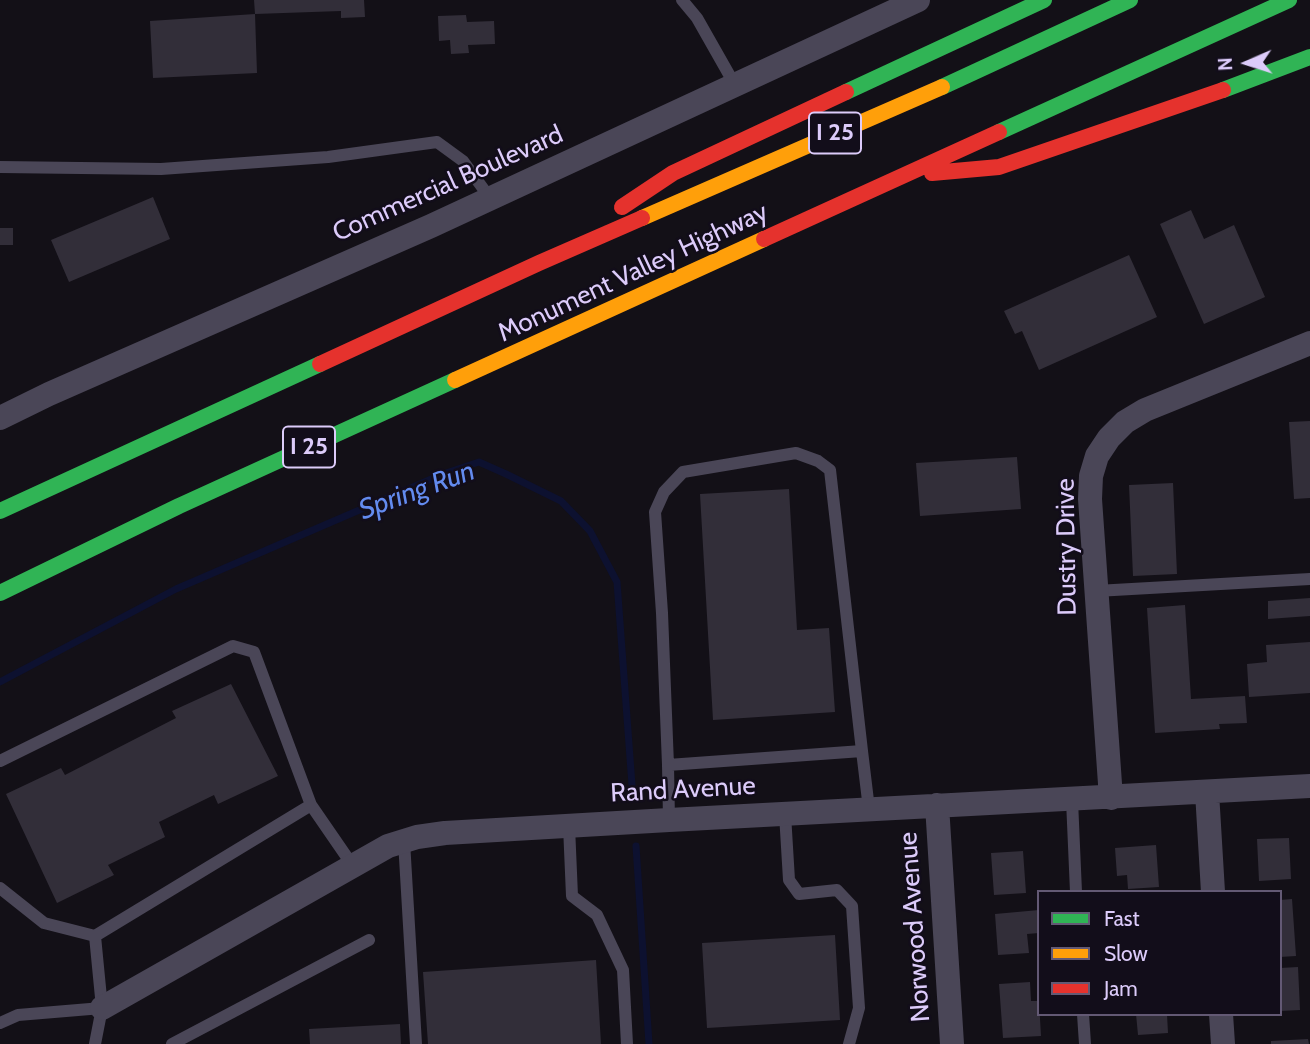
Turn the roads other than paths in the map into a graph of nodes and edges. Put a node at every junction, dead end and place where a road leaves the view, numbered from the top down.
1 (682, 0) edge
2 (918, 0) edge
3 (1044, 0) edge
4 (1130, 0) edge
5 (1289, 0) edge
6 (1310, 57) edge
7 (735, 85) junction
8 (0, 167) edge
9 (905, 175) junction
10 (490, 198) junction
11 (539, 263) junction
12 (1310, 343) edge
13 (0, 418) edge
14 (0, 511) edge
15 (1310, 579) edge
16 (1096, 591) junction
17 (0, 593) edge
18 (862, 751) junction
19 (0, 761) edge
20 (668, 765) junction
21 (1310, 786) edge
22 (1207, 792) junction
23 (1111, 798) junction
24 (1072, 800) junction
25 (311, 805) junction
26 (937, 805) junction
27 (869, 809) junction
28 (785, 814) junction
29 (669, 820) junction
30 (569, 826) junction
31 (404, 841) junction
32 (354, 866) junction
33 (0, 888) edge
34 (1076, 890) edge
35 (1213, 890) edge
36 (94, 936) junction
37 (369, 940) dead end
38 (102, 1007) junction
39 (1083, 1016) edge
40 (1222, 1016) edge
41 (0, 1023) edge
42 (95, 1044) edge
43 (172, 1044) edge
44 (416, 1044) edge
45 (627, 1044) edge
46 (849, 1044) edge
47 (952, 1044) edge
48 (1085, 1044) edge
49 (1223, 1044) edge

1 - 7 lane
2 - 7 street, Commercial Boulevard
3 - 11 highway
4 - 11 highway, Monument Valley Highway / I 25
5 - 9 highway, Monument Valley Highway / I 25
6 - 9 highway
7 - 10 street, Commercial Boulevard
8 - 10 lane
9 - 17 highway, Monument Valley Highway / I 25
10 - 13 street, Commercial Boulevard
11 - 14 highway, Monument Valley Highway / I 25
12 - 16 street, Dustry Drive
15 - 16 lane
16 - 23 street, Dustry Drive
18 - 20 lane
18 - 20 lane
18 - 27 lane
19 - 25 lane
20 - 29 lane
21 - 22 street, Rand Avenue
22 - 23 street, Rand Avenue
22 - 35 street
23 - 24 street, Rand Avenue
24 - 26 street, Rand Avenue
24 - 34 lane
25 - 32 lane
25 - 36 lane
26 - 27 street, Rand Avenue
26 - 47 street, Norwood Avenue
27 - 28 street, Rand Avenue
28 - 29 street, Rand Avenue
28 - 46 lane
29 - 30 street, Rand Avenue
30 - 31 street, Rand Avenue
30 - 45 lane
31 - 32 street, Rand Avenue
31 - 44 lane
32 - 38 street, Rand Avenue
33 - 36 lane
36 - 38 lane
37 - 43 lane
38 - 41 lane
38 - 42 lane
39 - 48 lane
40 - 49 street

